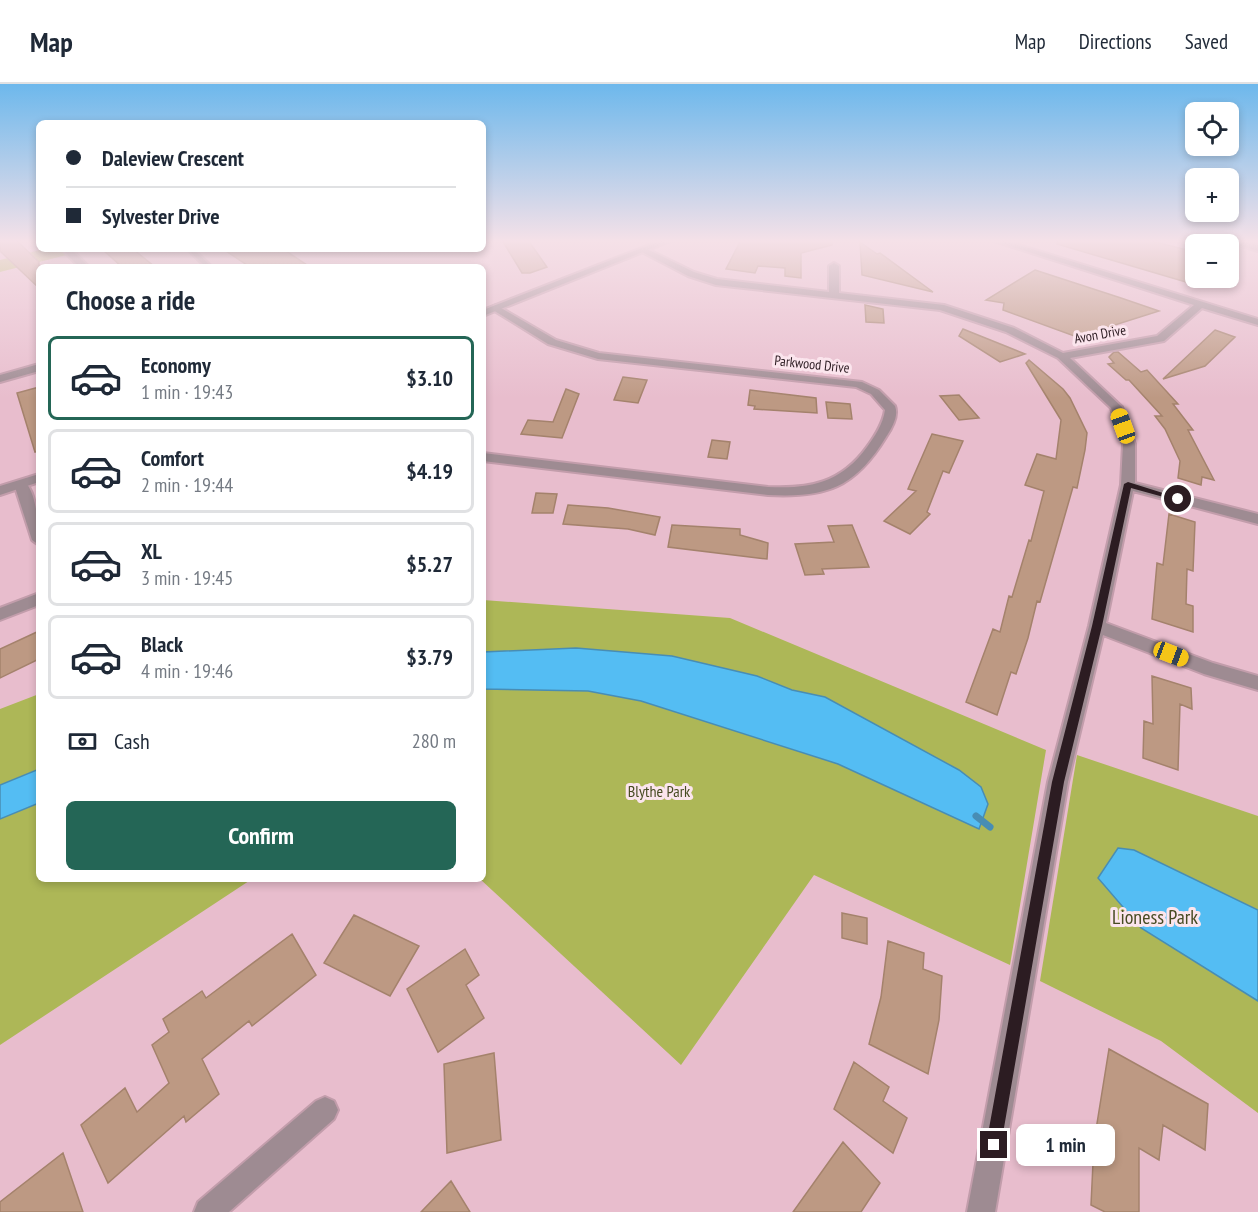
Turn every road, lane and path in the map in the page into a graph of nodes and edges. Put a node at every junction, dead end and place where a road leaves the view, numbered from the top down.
1 (536, 293) edge
2 (830, 293) edge
3 (834, 293) joint
4 (1164, 293) edge
5 (1201, 304) junction
6 (496, 308) junction
7 (486, 312) edge
8 (1258, 322) edge
9 (1062, 356) junction
10 (36, 368) edge
11 (0, 379) edge
12 (486, 457) edge
13 (36, 479) edge
14 (21, 484) junction
15 (1128, 484) junction
16 (0, 491) edge
17 (1258, 519) edge
18 (36, 531) edge
19 (36, 599) edge
20 (0, 615) edge
21 (1097, 626) junction
22 (1258, 683) edge
23 (325, 1110) dead end
24 (208, 1212) edge
25 (981, 1212) edge

1 - 6 street
2 - 3 street
3 - 9 street
4 - 5 street
5 - 8 street
5 - 9 street, Avon Drive
6 - 7 street
6 - 12 street, Parkwood Drive
9 - 15 street
10 - 11 street
13 - 14 street
14 - 16 street
14 - 18 street
15 - 17 street
15 - 21 street
19 - 20 street
21 - 22 street
21 - 25 street
23 - 24 street

